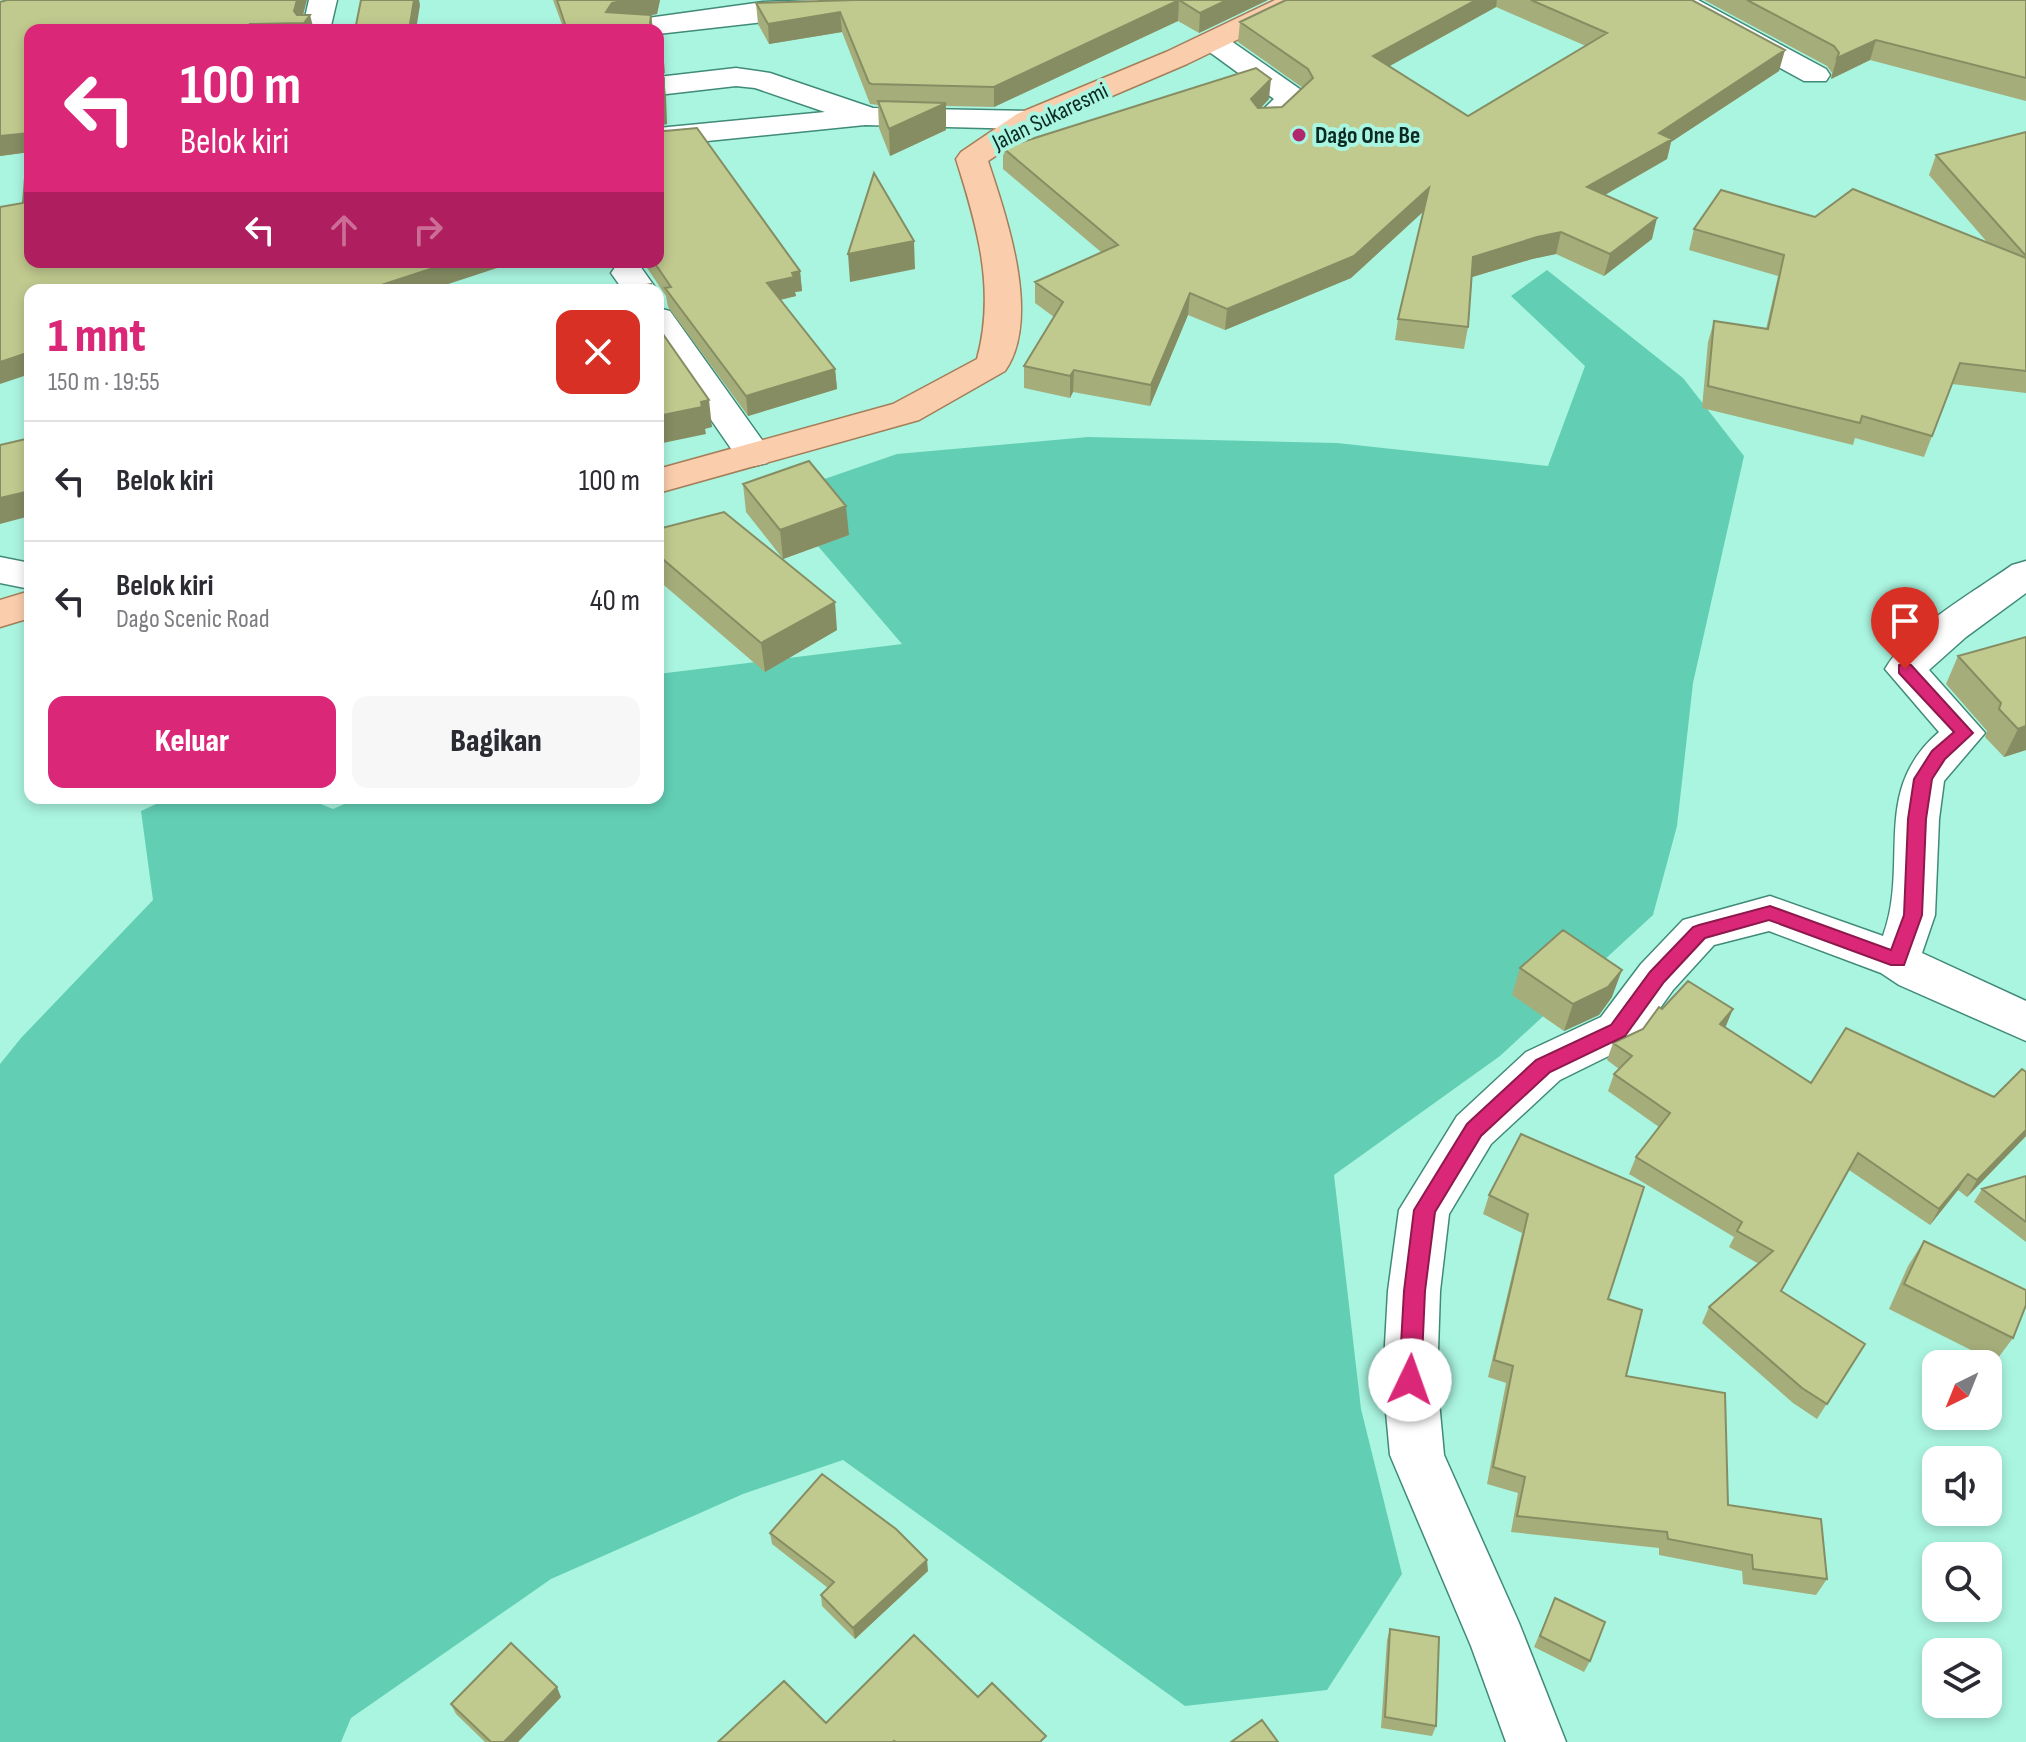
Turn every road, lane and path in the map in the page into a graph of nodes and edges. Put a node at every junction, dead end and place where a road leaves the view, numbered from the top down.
1 (323, 0) edge
2 (1297, 0) edge
3 (1677, 0) edge
4 (840, 9) edge
5 (317, 24) edge
6 (664, 25) edge
7 (1214, 42) junction
8 (1815, 75) dead end
9 (664, 85) edge
10 (870, 117) junction
11 (1033, 120) junction
12 (1267, 120) edge
13 (664, 136) edge
14 (664, 327) edge
15 (754, 455) junction
16 (664, 479) edge
17 (0, 570) edge
18 (2026, 574) edge
19 (24, 575) edge
20 (1897, 960) junction
21 (2026, 1022) edge
22 (1536, 1742) edge

1 - 5 street
2 - 7 main road, Jalan Sukaresmi
3 - 8 street
4 - 6 street
7 - 11 main road, Jalan Sukaresmi
7 - 12 street
9 - 10 street
10 - 11 street
10 - 13 street
11 - 15 main road, Jalan Sukaresmi
14 - 15 street
15 - 16 main road, Jalan Sukaresmi
17 - 19 street
18 - 20 street
20 - 21 street
20 - 22 street

